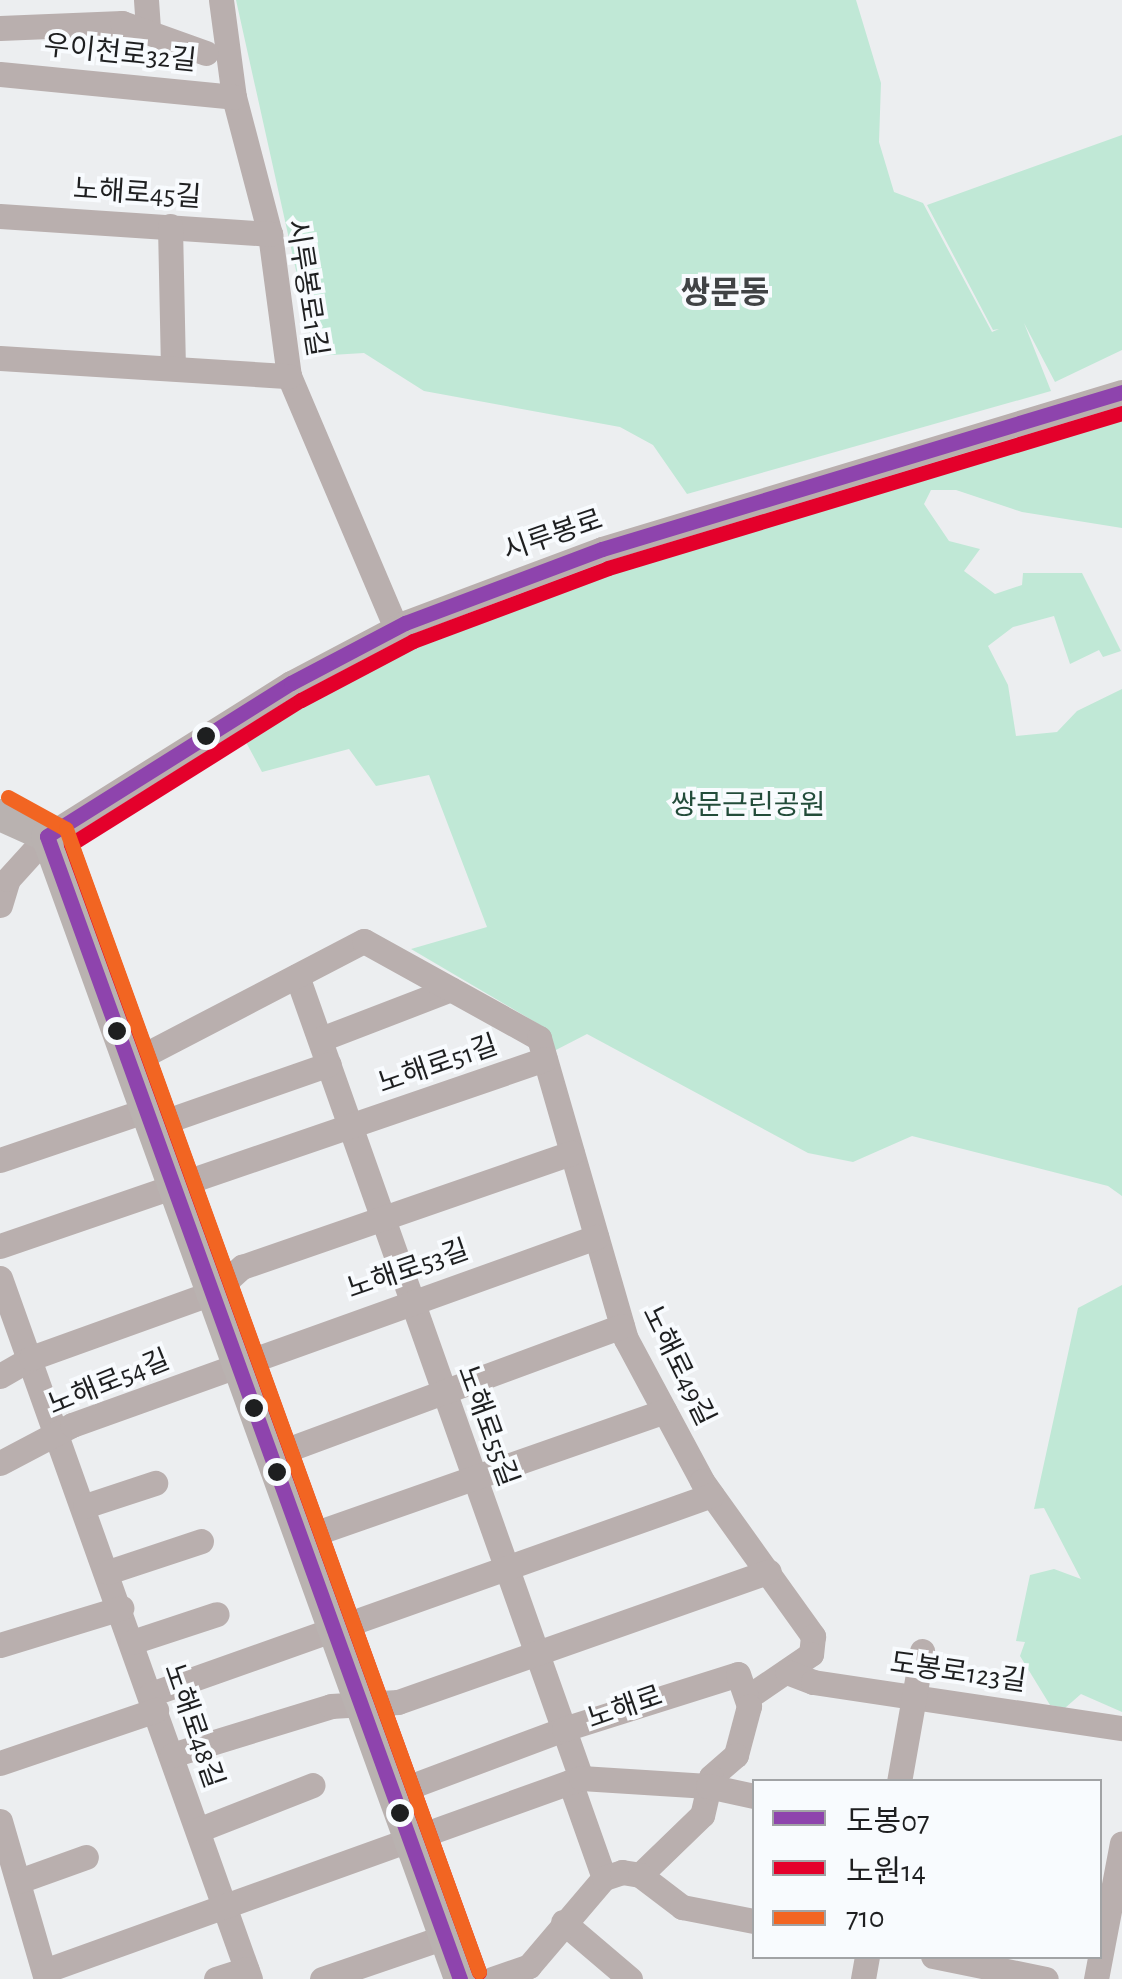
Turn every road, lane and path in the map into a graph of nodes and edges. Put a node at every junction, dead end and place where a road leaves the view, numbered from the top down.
1 (146, 0) edge
2 (222, 0) edge
3 (97, 11) edge
4 (0, 28) edge
5 (148, 29) junction
6 (206, 54) dead end
7 (0, 74) edge
8 (234, 97) junction
9 (0, 216) edge
10 (170, 226) junction
11 (270, 234) junction
12 (0, 358) edge
13 (173, 368) junction
14 (289, 376) junction
15 (1122, 392) edge
16 (396, 628) junction
17 (0, 815) edge
18 (47, 836) junction
19 (0, 905) edge
20 (298, 976) junction
21 (451, 990) junction
22 (325, 1051) junction
23 (133, 1060) junction
24 (544, 1060) junction
25 (152, 1117) junction
26 (352, 1128) junction
27 (572, 1153) junction
28 (0, 1160) edge
29 (178, 1190) junction
30 (383, 1219) junction
31 (596, 1237) junction
32 (0, 1246) edge
33 (0, 1278) edge
34 (214, 1292) junction
35 (412, 1301) junction
36 (8, 1323) edge
37 (622, 1326) junction
38 (31, 1358) junction
39 (242, 1364) junction
40 (0, 1376) edge
41 (443, 1394) junction
42 (664, 1410) junction
43 (60, 1433) junction
44 (273, 1455) junction
45 (0, 1463) edge
46 (474, 1480) junction
47 (156, 1483) dead end
48 (712, 1495) junction
49 (85, 1506) junction
50 (302, 1538) junction
51 (201, 1541) dead end
52 (507, 1570) junction
53 (769, 1571) junction
54 (108, 1572) junction
55 (120, 1608) junction
56 (217, 1614) dead end
57 (335, 1631) junction
58 (132, 1642) junction
59 (0, 1645) edge
60 (922, 1651) dead end
61 (536, 1654) junction
62 (788, 1672) junction
63 (748, 1697) junction
64 (915, 1697) junction
65 (154, 1702) junction
66 (361, 1706) junction
67 (1122, 1728) edge
68 (564, 1729) junction
69 (172, 1756) junction
70 (0, 1763) edge
71 (900, 1779) edge
72 (575, 1780) junction
73 (313, 1786) dead end
74 (708, 1786) junction
75 (393, 1793) junction
76 (752, 1796) edge
77 (0, 1821) edge
78 (198, 1830) junction
79 (409, 1838) junction
80 (86, 1858) dead end
81 (1115, 1861) edge
82 (640, 1876) junction
83 (604, 1878) junction
84 (19, 1881) junction
85 (224, 1907) junction
86 (752, 1921) edge
87 (563, 1922) junction
88 (1114, 1930) edge
89 (445, 1937) junction
90 (948, 1959) edge
91 (46, 1974) edge
92 (248, 1974) edge
93 (216, 1979) edge
94 (322, 1979) edge
95 (460, 1979) edge
96 (492, 1979) edge
97 (630, 1979) edge
98 (1046, 1979) edge
99 (1096, 1979) edge

1 - 5 street
2 - 8 street, 시루봉로1길
3 - 4 street
3 - 5 street
5 - 6 street
7 - 8 street, 우이천로32길
8 - 11 street, 시루봉로1길
9 - 10 street, 노해로45길
10 - 11 street, 노해로45길
10 - 13 street
11 - 14 street, 시루봉로1길
12 - 13 street
13 - 14 street
14 - 16 street, 시루봉로1길
15 - 16 street, 시루봉로
16 - 18 street, 시루봉로
17 - 18 main road
18 - 19 street, 시루봉로
18 - 23 main road
20 - 21 street, 노해로49길
20 - 22 street, 노해로51길
20 - 23 street, 노해로49길
21 - 22 street
21 - 24 street, 노해로49길
22 - 25 street
22 - 26 street, 노해로51길
23 - 25 main road
24 - 26 street, 노해로51길
24 - 27 street, 노해로49길
25 - 28 street
25 - 29 main road
26 - 29 street, 노해로51길
26 - 30 street, 노해로51길
27 - 30 street
27 - 31 street, 노해로49길
29 - 32 street
29 - 34 main road
30 - 34 street
30 - 35 street, 노해로51길
31 - 35 street, 노해로53길
31 - 37 street, 노해로49길
33 - 36 street, 노해로48길
34 - 38 street
34 - 39 main road
35 - 39 street, 노해로53길
35 - 41 street, 노해로55길
36 - 38 street, 노해로48길
37 - 41 street
37 - 42 street, 노해로49길
38 - 40 street
38 - 43 street, 노해로48길
39 - 43 street, 노해로54길
39 - 44 main road
41 - 44 street
41 - 46 street, 노해로55길
42 - 46 street
42 - 48 street, 노해로49길
43 - 45 street, 노해로54길
43 - 49 street, 노해로48길
44 - 50 main road
46 - 50 street
46 - 52 street, 노해로55길
47 - 49 street
48 - 52 street
48 - 53 street, 노해로49길
49 - 54 street, 노해로48길
50 - 57 main road
51 - 54 street
52 - 57 street
52 - 61 street, 노해로55길
53 - 61 street
53 - 62 street, 노해로49길
54 - 55 street, 노해로48길
55 - 58 street, 노해로48길
55 - 59 street
56 - 58 street, 노해로48길
57 - 65 street
57 - 66 main road
58 - 65 street, 노해로48길
60 - 64 street
61 - 66 street
61 - 68 street, 노해로55길
62 - 63 street, 노해로49길
62 - 64 street, 도봉로123길
63 - 68 street, 노해로
63 - 74 street
64 - 67 street, 도봉로123길
64 - 71 street
65 - 69 street, 노해로48길
65 - 70 street
66 - 69 street
66 - 75 main road
68 - 72 street, 노해로55길
68 - 75 street, 노해로
69 - 78 street, 노해로48길
72 - 74 street
72 - 79 street
72 - 83 street, 노해로55길
73 - 78 street, 노해로48길
74 - 76 street
74 - 82 street
75 - 79 main road
77 - 84 street
78 - 85 street, 노해로48길
79 - 85 street
79 - 89 main road
80 - 84 street
81 - 88 street
82 - 83 street
82 - 86 street
83 - 87 street
84 - 91 street
85 - 91 street
85 - 92 street, 노해로48길
87 - 96 street
87 - 97 street
88 - 99 street
89 - 94 street
89 - 95 main road
90 - 98 street
92 - 93 street

